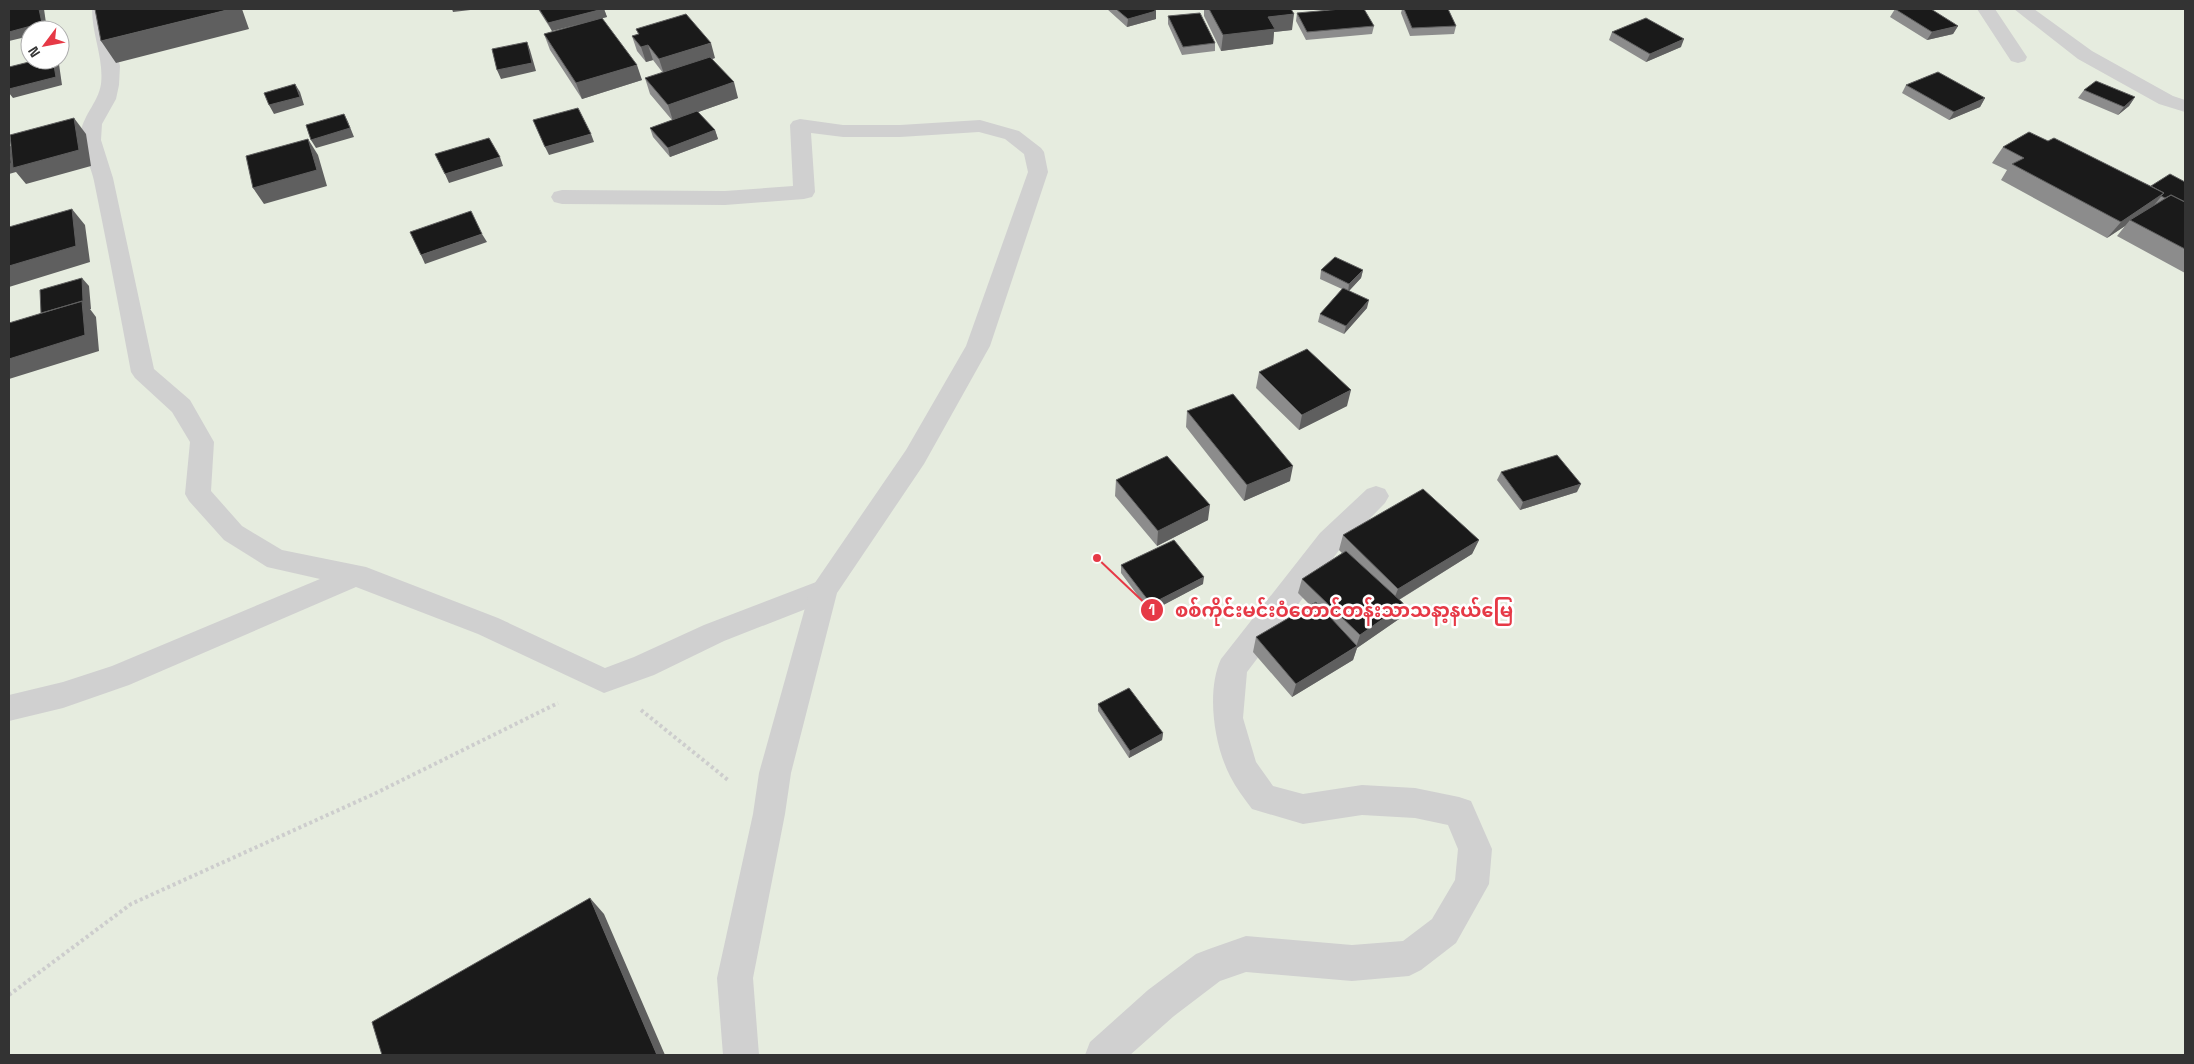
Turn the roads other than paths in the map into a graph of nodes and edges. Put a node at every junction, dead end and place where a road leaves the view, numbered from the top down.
1 (101, 9) edge
2 (1986, 9) edge
3 (2023, 9) edge
4 (2018, 57) dead end
5 (2185, 106) edge
6 (562, 197) dead end
7 (1376, 496) dead end
8 (356, 575) junction
9 (824, 590) junction
10 (9, 708) edge
11 (741, 1055) edge
12 (1103, 1055) edge

1 - 8 lane
2 - 4 street
3 - 5 street
6 - 9 street
7 - 12 street
8 - 9 lane
8 - 10 lane
9 - 11 street

